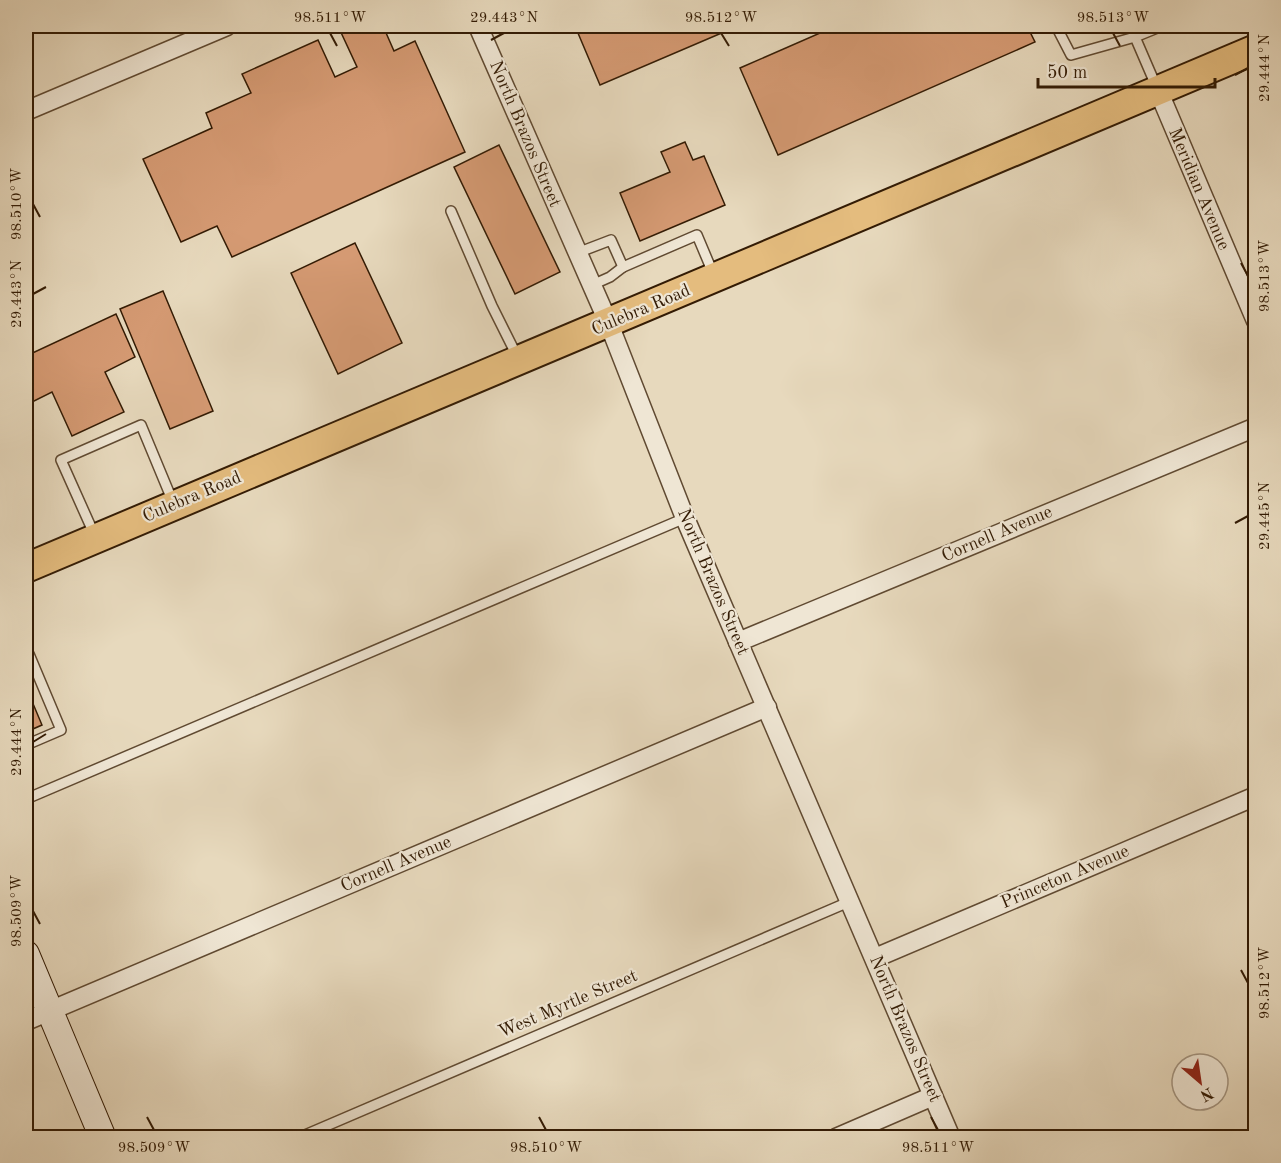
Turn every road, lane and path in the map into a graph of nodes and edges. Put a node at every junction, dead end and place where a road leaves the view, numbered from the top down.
1 (227, 26) edge
2 (478, 26) edge
3 (1056, 26) edge
4 (1162, 26) edge
5 (1135, 37) junction
6 (1256, 49) edge
7 (1158, 90) junction
8 (26, 111) edge
9 (451, 211) dead end
10 (577, 253) junction
11 (623, 267) junction
12 (716, 278) junction
13 (592, 285) junction
14 (1256, 321) edge
15 (609, 324) junction
16 (520, 361) junction
17 (1256, 427) edge
18 (174, 504) junction
19 (685, 518) junction
20 (96, 538) junction
21 (26, 568) edge
22 (738, 642) junction
23 (27, 652) edge
24 (767, 707) junction
25 (26, 745) edge
26 (1256, 796) edge
27 (26, 799) edge
28 (851, 902) junction
29 (26, 954) edge
30 (875, 958) junction
31 (50, 1011) junction
32 (26, 1021) edge
33 (933, 1096) junction
34 (104, 1137) edge
35 (298, 1137) edge
36 (836, 1137) edge
37 (951, 1137) edge

1 - 8 street
2 - 10 street, North Brazos Street
3 - 5 lane
4 - 5 lane
5 - 7 lane
6 - 7 main road, Culebra Road
7 - 12 main road, Culebra Road
7 - 14 street, Meridian Avenue
9 - 16 lane
10 - 11 lane
10 - 13 street, North Brazos Street
11 - 12 lane
11 - 13 lane
12 - 15 main road, Culebra Road
13 - 15 street, North Brazos Street
15 - 16 main road, Culebra Road
15 - 19 street, North Brazos Street
16 - 18 main road, Culebra Road
17 - 22 street, Cornell Avenue
18 - 20 main road, Culebra Road
18 - 20 lane
19 - 22 street, North Brazos Street
19 - 27 lane
20 - 21 main road, Culebra Road
22 - 24 street, North Brazos Street
23 - 25 lane
24 - 28 street, North Brazos Street
24 - 31 street, Cornell Avenue
26 - 30 street, Princeton Avenue
28 - 30 street, North Brazos Street
28 - 35 lane, West Myrtle Street
29 - 31 main road
30 - 33 street, North Brazos Street
31 - 32 street, Cornell Avenue
31 - 34 main road
33 - 36 street
33 - 37 street, North Brazos Street

